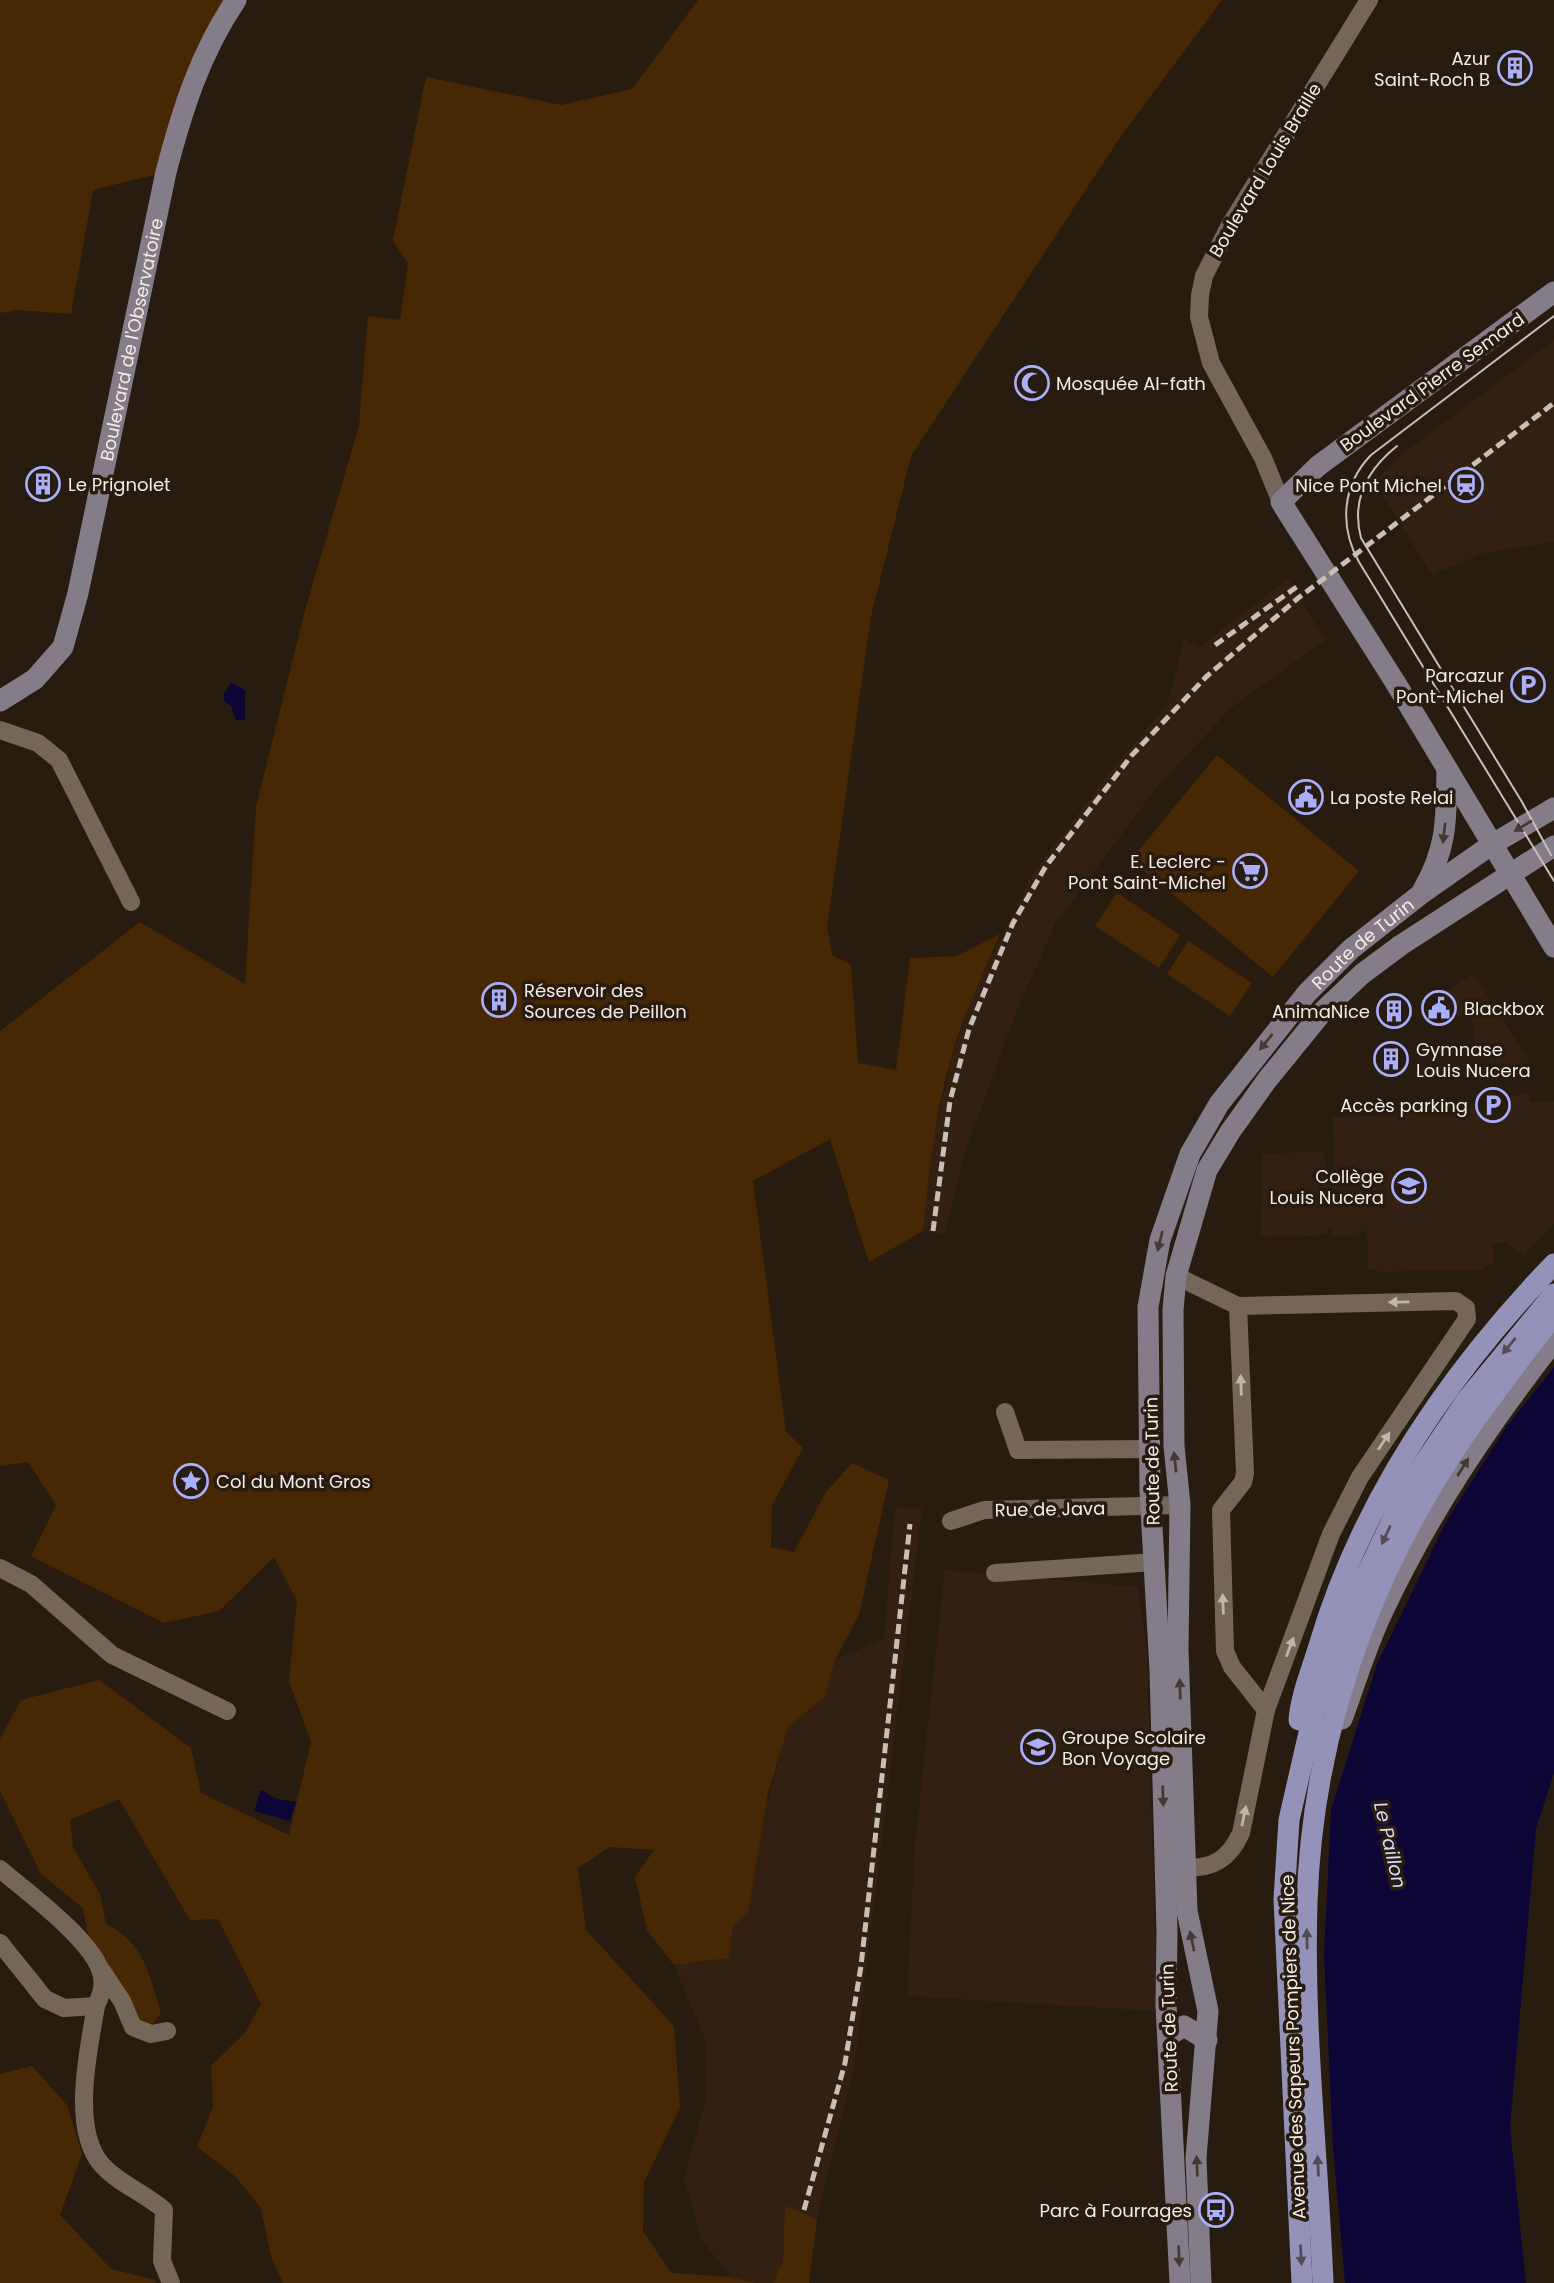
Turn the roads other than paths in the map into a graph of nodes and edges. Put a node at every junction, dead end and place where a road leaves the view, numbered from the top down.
1 (236, 0) edge
2 (1369, 0) edge
3 (1554, 292) edge
4 (1281, 502) junction
5 (0, 701) edge
6 (0, 730) edge
7 (1447, 768) junction
8 (1554, 808) edge
9 (1491, 845) junction
10 (1554, 846) edge
11 (1508, 874) junction
12 (1421, 894) junction
13 (131, 902) dead end
14 (1554, 947) edge
15 (1554, 1264) edge
16 (1176, 1276) junction
17 (1554, 1294) edge
18 (1238, 1306) junction
19 (1554, 1317) edge
20 (1554, 1341) edge
21 (1006, 1412) dead end
22 (1152, 1449) junction
23 (1180, 1505) junction
24 (1150, 1508) junction
25 (951, 1521) dead end
26 (1155, 1562) junction
27 (0, 1568) edge
28 (995, 1573) dead end
29 (1266, 1710) junction
30 (227, 1711) dead end
31 (1319, 1778) junction
32 (1289, 1820) junction
33 (1186, 1868) junction
34 (0, 1869) edge
35 (0, 1943) edge
36 (100, 1969) junction
37 (1200, 1974) junction
38 (1166, 1979) junction
39 (96, 2006) junction
40 (167, 2031) dead end
41 (1168, 2036) junction
42 (1207, 2040) junction
43 (172, 2283) edge
44 (1180, 2283) edge
45 (1201, 2283) edge
46 (1302, 2283) edge
47 (1323, 2283) edge

1 - 5 main road, Boulevard de l'Observatoire
2 - 4 street, Boulevard Louis Braille
3 - 4 main road, Boulevard Pierre Semard
4 - 7 main road
6 - 13 street
7 - 9 main road
7 -> 12 main road
8 -> 9 main road, Route de Turin
9 - 11 main road
9 - 12 main road, Route de Turin
10 - 11 main road, Route de Turin
11 - 14 main road
11 - 16 main road, Route de Turin
12 -> 22 main road, Route de Turin
15 - 32 main road
16 - 18 street
23 -> 16 main road, Route de Turin
17 -> 32 main road, Avenue des Sapeurs Pompiers de Nice
29 -> 18 street
29 -> 18 street
19 - 31 main road, Avenue des Sapeurs Pompiers de Nice
31 -> 20 main road
21 - 22 street
22 - 24 main road, Route de Turin
23 - 24 street, Rue de Java
33 -> 23 main road, Route de Turin
24 - 25 street, Rue de Java
24 - 26 main road, Route de Turin
26 - 28 street
26 -> 38 main road, Route de Turin
27 - 30 street
33 -> 29 street
47 -> 31 main road, Avenue des Sapeurs Pompiers de Nice
32 -> 46 main road, Avenue des Sapeurs Pompiers de Nice
37 -> 33 main road, Route de Turin
34 - 36 street
35 - 39 street
36 - 39 street
36 - 40 street
37 - 38 main road
37 - 42 main road, Route de Turin
38 - 41 main road, Route de Turin
39 - 43 street
41 - 42 main road
41 -> 44 main road, Route de Turin
45 -> 42 main road, Route de Turin

